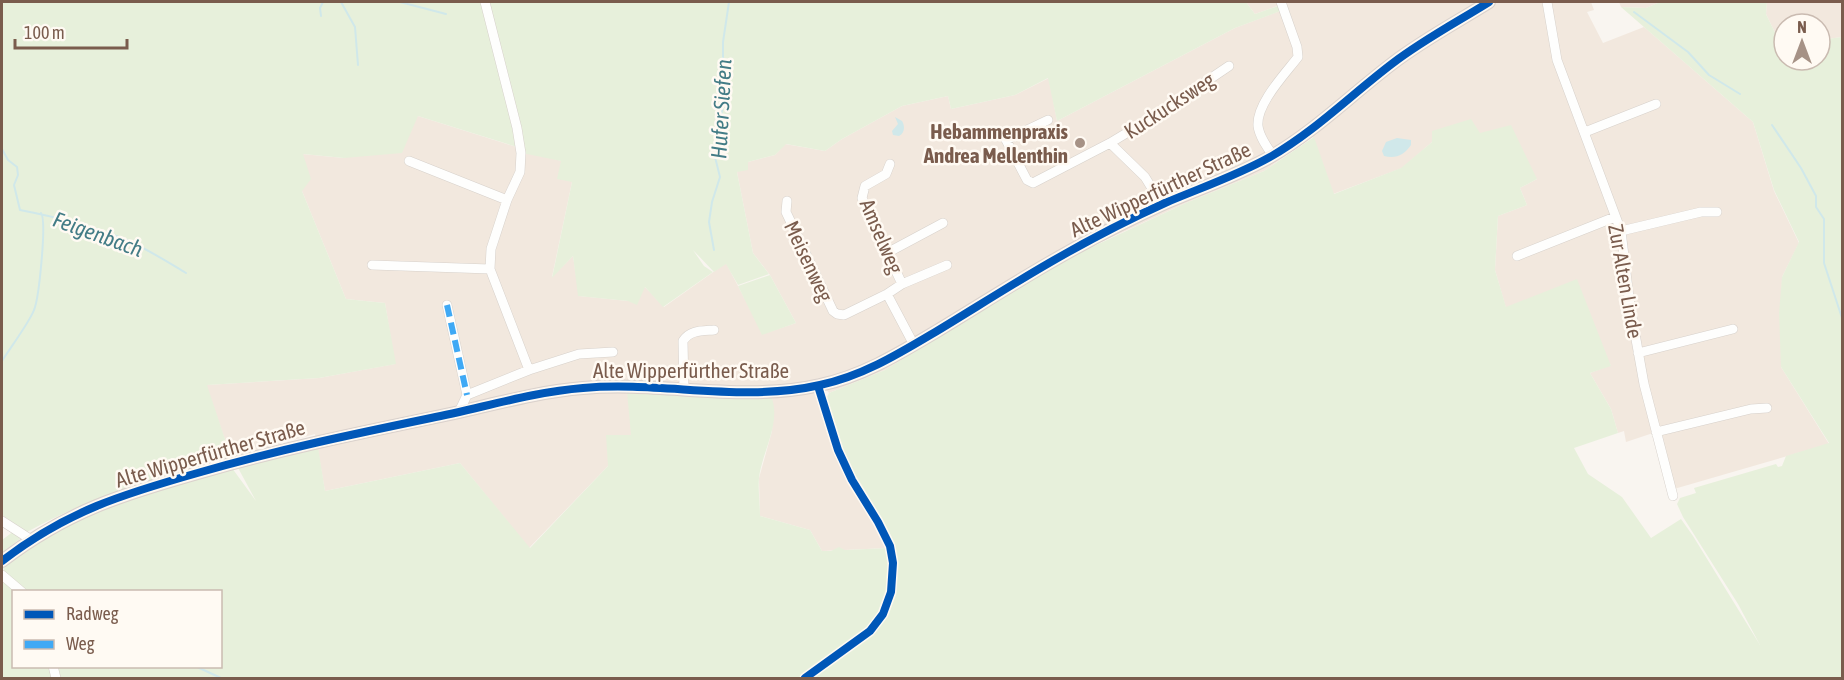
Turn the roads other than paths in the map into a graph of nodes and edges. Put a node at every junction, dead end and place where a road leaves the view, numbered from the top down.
1 (485, 2) edge
2 (1281, 2) edge
3 (1489, 2) edge
4 (1547, 2) edge
5 (1229, 66) dead end
6 (1656, 104) dead end
7 (1048, 120) dead end
8 (1585, 132) junction
9 (1110, 144) junction
10 (1273, 155) junction
11 (409, 161) dead end
12 (890, 165) dead end
13 (507, 200) junction
14 (787, 201) dead end
15 (1162, 205) junction
16 (1717, 212) dead end
17 (1615, 217) junction
18 (943, 223) dead end
19 (1621, 231) junction
20 (887, 253) junction
21 (1517, 256) dead end
22 (372, 265) dead end
23 (947, 265) dead end
24 (490, 269) junction
25 (902, 284) junction
26 (887, 294) junction
27 (447, 305) dead end
28 (1733, 329) dead end
29 (714, 330) dead end
30 (914, 345) junction
31 (613, 352) dead end
32 (1638, 353) junction
33 (529, 370) junction
34 (818, 386) junction
35 (684, 390) junction
36 (467, 395) junction
37 (1767, 408) dead end
38 (459, 412) junction
39 (1656, 432) junction
40 (1673, 496) dead end
41 (2, 521) edge
42 (30, 539) junction
43 (2, 561) edge
44 (2, 575) edge
45 (21, 590) edge
46 (805, 678) edge

1 - 13 street
2 - 10 street
3 - 10 main road, Alte Wipperfürther Straße
4 - 8 street, Zur Alten Linde
5 - 9 street, Kuckucksweg
6 - 8 street
7 - 9 street, Kuckucksweg
8 - 17 street, Zur Alten Linde
9 - 15 street
10 - 15 main road, Alte Wipperfürther Straße
11 - 13 street
12 - 20 street, Amselweg
13 - 24 street
14 - 26 street, Meisenweg
15 - 30 main road, Alte Wipperfürther Straße
16 - 19 street
17 - 19 street, Zur Alten Linde
17 - 21 street
18 - 20 street
19 - 32 street, Zur Alten Linde
20 - 25 street, Amselweg
22 - 24 street
23 - 25 street, Amselweg
24 - 33 street
25 - 26 street, Amselweg
26 - 30 street
27 - 36 street
28 - 32 street
29 - 35 street
30 - 34 main road, Alte Wipperfürther Straße
31 - 33 street
32 - 39 street, Zur Alten Linde
33 - 36 street
34 - 35 main road, Alte Wipperfürther Straße
34 - 46 street
35 - 38 main road, Alte Wipperfürther Straße
36 - 38 street
37 - 39 street
38 - 42 main road, Alte Wipperfürther Straße
39 - 40 street, Zur Alten Linde
41 - 42 street
42 - 43 main road, Alte Wipperfürther Straße
44 - 45 street

